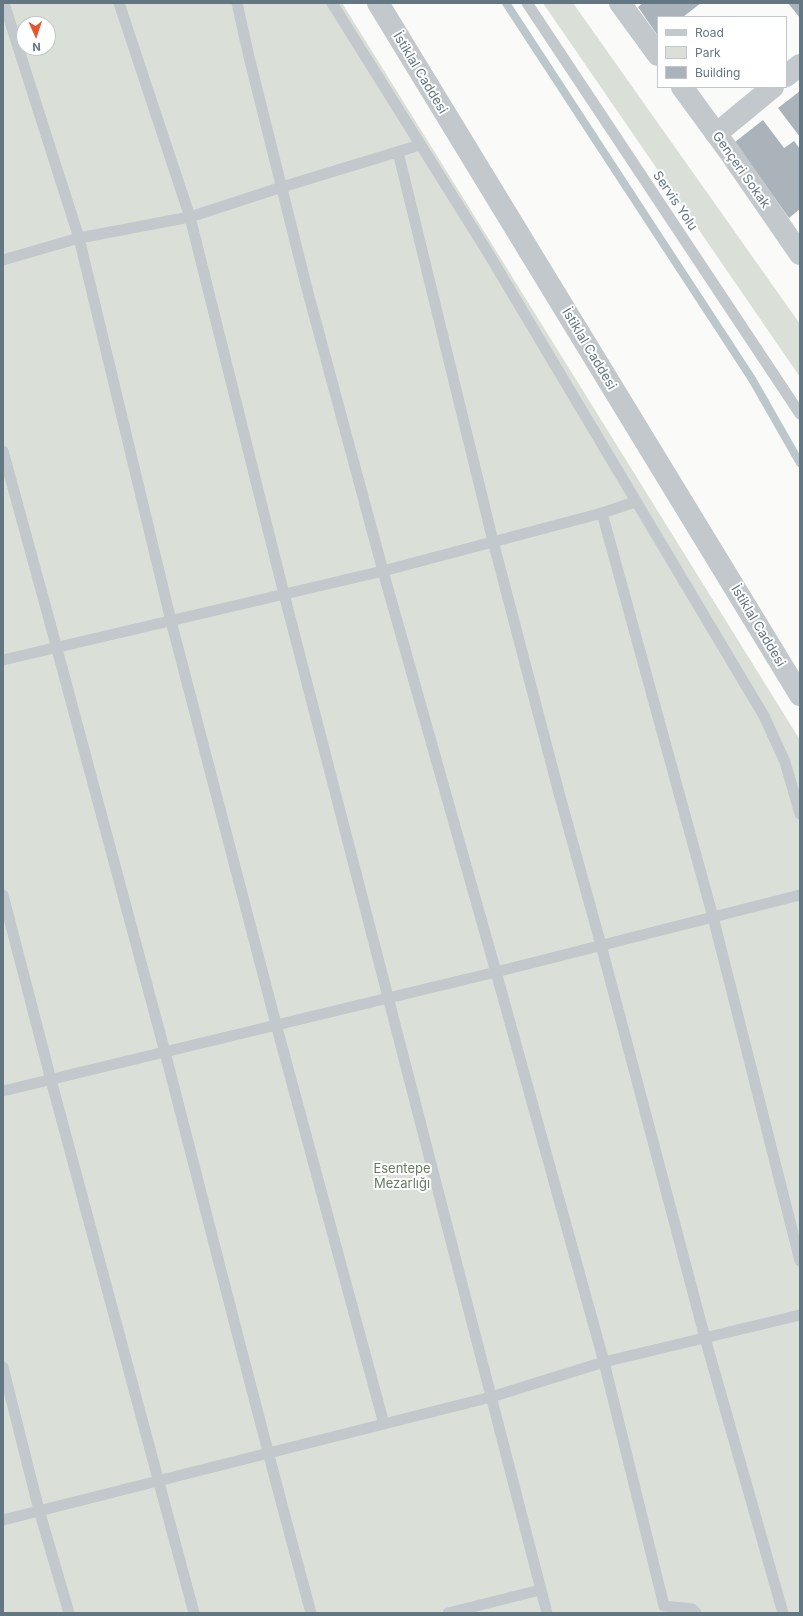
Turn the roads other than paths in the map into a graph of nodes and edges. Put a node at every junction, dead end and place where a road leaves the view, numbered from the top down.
1 (4, 3) edge
2 (119, 3) edge
3 (237, 3) edge
4 (332, 3) edge
5 (378, 3) edge
6 (527, 3) edge
7 (620, 3) edge
8 (657, 54) edge
9 (800, 65) edge
10 (787, 75) edge
11 (683, 88) edge
12 (772, 88) edge
13 (716, 134) junction
14 (420, 145) junction
15 (398, 152) junction
16 (282, 187) junction
17 (190, 217) junction
18 (79, 238) junction
19 (800, 254) edge
20 (3, 260) edge
21 (800, 414) edge
22 (3, 451) edge
23 (635, 502) junction
24 (602, 513) junction
25 (493, 541) junction
26 (383, 571) junction
27 (284, 594) junction
28 (171, 621) junction
29 (58, 647) junction
30 (3, 660) edge
31 (800, 695) edge
32 (800, 814) edge
33 (3, 895) edge
34 (800, 895) edge
35 (713, 916) junction
36 (601, 945) junction
37 (496, 972) junction
38 (388, 998) junction
39 (276, 1024) junction
40 (164, 1051) junction
41 (51, 1080) junction
42 (3, 1091) edge
43 (800, 1261) edge
44 (800, 1315) edge
45 (705, 1338) junction
46 (604, 1362) junction
47 (3, 1367) edge
48 (491, 1397) junction
49 (384, 1424) junction
50 (267, 1454) junction
51 (158, 1480) junction
52 (39, 1510) junction
53 (3, 1520) edge
54 (540, 1590) junction
55 (69, 1613) edge
56 (194, 1613) edge
57 (311, 1613) edge
58 (448, 1613) edge
59 (547, 1613) edge
60 (696, 1613) edge
61 (784, 1613) edge

1 - 18 lane
2 - 17 lane
3 - 16 lane
4 - 14 lane
5 - 31 street, İstiklal Caddesi
6 - 21 lane, Servis Yolu
7 - 8 street
9 - 10 street
11 - 13 street, Gençeri Sokak
12 - 13 street
13 - 19 street, Gençeri Sokak
14 - 15 lane
14 - 23 lane
15 - 16 lane
15 - 25 lane
16 - 17 lane
16 - 26 lane
17 - 18 lane
17 - 27 lane
18 - 20 lane
18 - 28 lane
22 - 29 lane
23 - 24 lane
23 - 32 lane
24 - 25 lane
24 - 35 lane
25 - 26 lane
25 - 36 lane
26 - 27 lane
26 - 37 lane
27 - 28 lane
27 - 38 lane
28 - 29 lane
28 - 39 lane
29 - 30 lane
29 - 40 lane
33 - 41 lane
34 - 35 lane
35 - 36 lane
35 - 43 lane
36 - 37 lane
36 - 45 lane
37 - 38 lane
37 - 46 lane
38 - 39 lane
38 - 48 lane
39 - 40 lane
39 - 49 lane
40 - 41 lane
40 - 50 lane
41 - 42 lane
41 - 51 lane
44 - 45 lane
45 - 46 lane
45 - 61 lane
46 - 48 lane
46 - 60 lane
47 - 52 lane
48 - 49 lane
48 - 54 lane
49 - 50 lane
50 - 51 lane
50 - 57 lane
51 - 52 lane
51 - 56 lane
52 - 53 lane
52 - 55 lane
54 - 58 lane
54 - 59 lane

